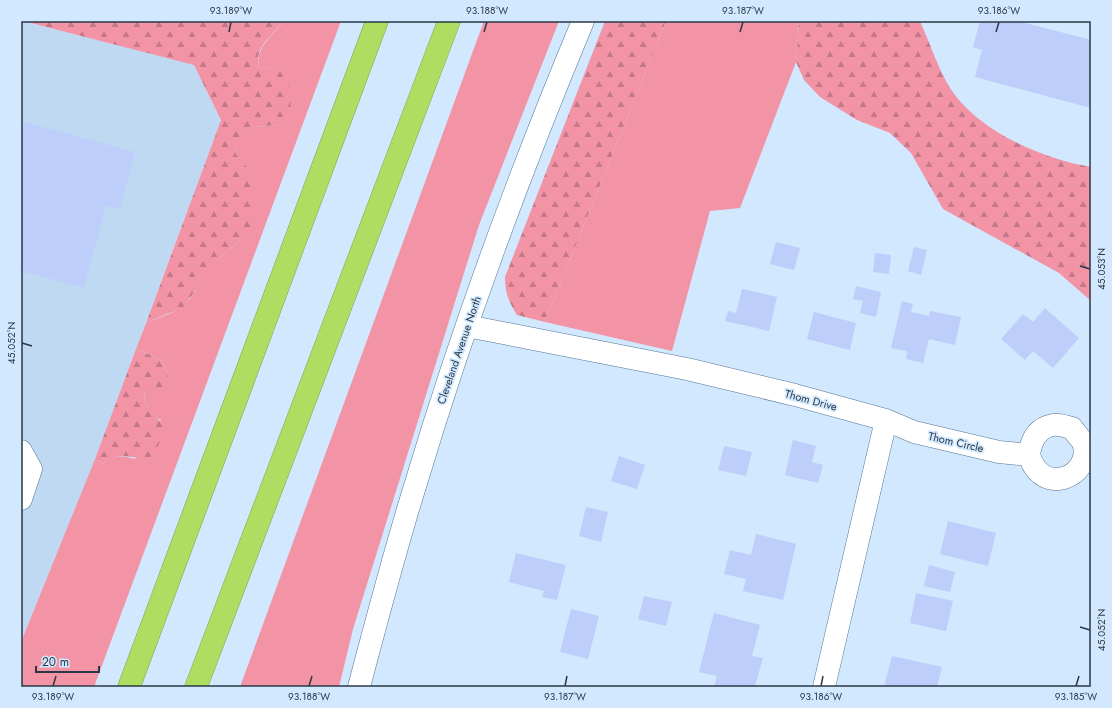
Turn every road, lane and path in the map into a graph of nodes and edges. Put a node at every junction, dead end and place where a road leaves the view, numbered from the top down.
1 (378, 21) edge
2 (449, 21) edge
3 (583, 21) edge
4 (467, 326) junction
5 (886, 420) junction
6 (21, 451) edge
7 (1029, 455) dead end
8 (21, 499) edge
9 (129, 687) edge
10 (196, 687) edge
11 (359, 687) edge
12 (824, 687) edge

1 - 9 highway
2 - 10 highway
3 - 4 street, Cleveland Avenue North
4 - 5 street, Thom Drive
4 - 11 street, Cleveland Avenue North
5 - 7 street, Thom Circle
5 - 12 street
6 - 8 street

